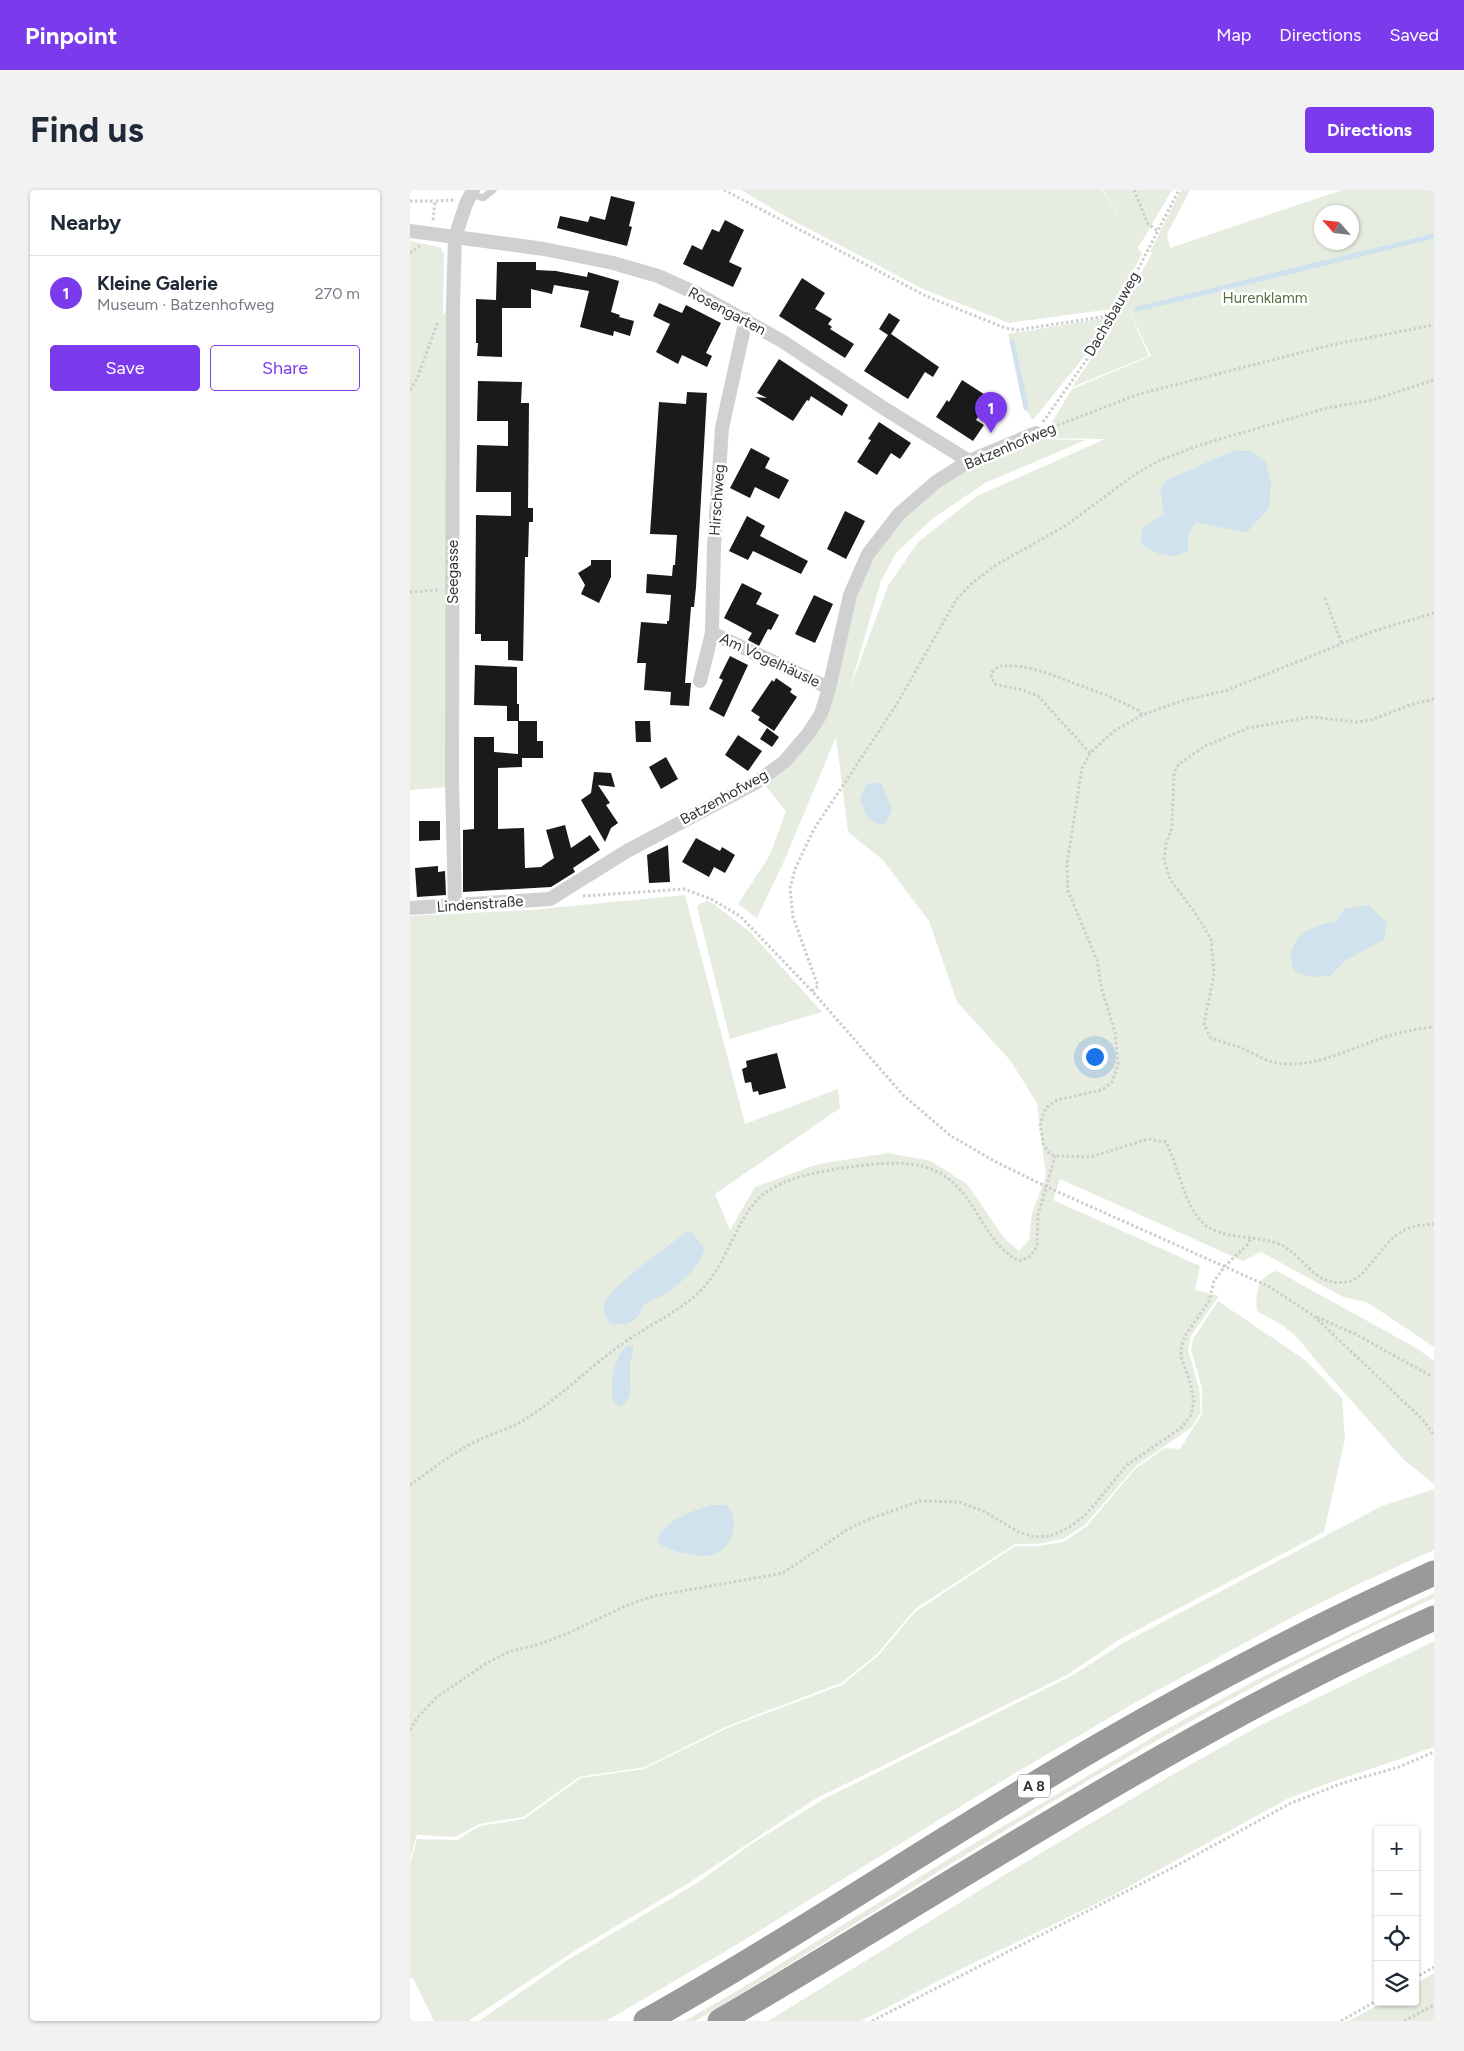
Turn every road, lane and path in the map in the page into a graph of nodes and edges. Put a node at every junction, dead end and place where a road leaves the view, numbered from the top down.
1 (493, 190) edge
2 (724, 190) edge
3 (1134, 190) edge
4 (1179, 190) edge
5 (470, 196) edge
6 (410, 201) edge
7 (435, 201) junction
8 (410, 231) edge
9 (1158, 231) junction
10 (433, 233) junction
11 (455, 237) junction
12 (453, 305) junction
13 (1114, 315) junction
14 (746, 319) junction
15 (1434, 325) edge
16 (1434, 380) edge
17 (410, 390) edge
18 (1036, 433) junction
19 (969, 461) junction
20 (453, 590) junction
21 (410, 592) edge
22 (1325, 598) dead end
23 (1434, 613) edge
24 (712, 633) junction
25 (1342, 644) junction
26 (700, 681) dead end
27 (829, 688) junction
28 (1434, 699) edge
29 (1142, 715) junction
30 (1090, 753) junction
31 (550, 899) junction
32 (455, 906) junction
33 (410, 908) edge
34 (812, 991) junction
35 (1434, 1026) edge
36 (1055, 1156) junction
37 (1046, 1187) junction
38 (1434, 1224) edge
39 (1251, 1238) junction
40 (1225, 1266) junction
41 (1314, 1316) junction
42 (1431, 1376) dead end
43 (1434, 1435) edge
44 (410, 1485) edge
45 (1434, 1574) edge
46 (1434, 1618) edge
47 (410, 1730) edge
48 (1434, 1752) edge
49 (1434, 1968) edge
50 (1419, 1976) edge
51 (1374, 2002) edge
52 (1434, 2005) edge
53 (646, 2021) edge
54 (720, 2021) edge
55 (872, 2021) edge
56 (1341, 2021) edge
57 (1404, 2021) edge

1 - 5 lane
2 - 13 path
3 - 9 path
4 - 9 path, Dachsbauweg
5 - 7 path
5 - 11 street, Seegasse
6 - 7 path
7 - 10 path
8 - 10 street, Rosengarten
9 - 13 path, Dachsbauweg
10 - 11 street, Rosengarten
11 - 12 street, Seegasse
11 - 14 street, Rosengarten
12 - 17 path
12 - 20 street, Seegasse
13 - 18 path, Dachsbauweg
14 - 19 street, Rosengarten
14 - 24 street, Hirschweg
15 - 18 path, Batzenhofweg
16 - 34 path
18 - 19 street, Batzenhofweg
19 - 27 street, Batzenhofweg
20 - 21 path
20 - 32 street, Seegasse
22 - 25 path
23 - 25 path
24 - 26 street, Hirschweg
24 - 27 street, Am Vogelhäusle
25 - 29 path
27 - 31 street, Batzenhofweg
28 - 35 path
29 - 30 path
29 - 30 path
30 - 36 path
31 - 32 street, Lindenstraße
31 - 34 path
32 - 33 street, Lindenstraße
34 - 37 path
36 - 37 path
36 - 39 path
37 - 40 path
37 - 44 path
38 - 39 path
39 - 40 path
40 - 41 path
40 - 47 path
41 - 42 path
41 - 43 path
45 - 53 highway, A 8
46 - 54 highway, A 8
48 - 55 path
49 - 50 path
51 - 56 path
52 - 57 path

